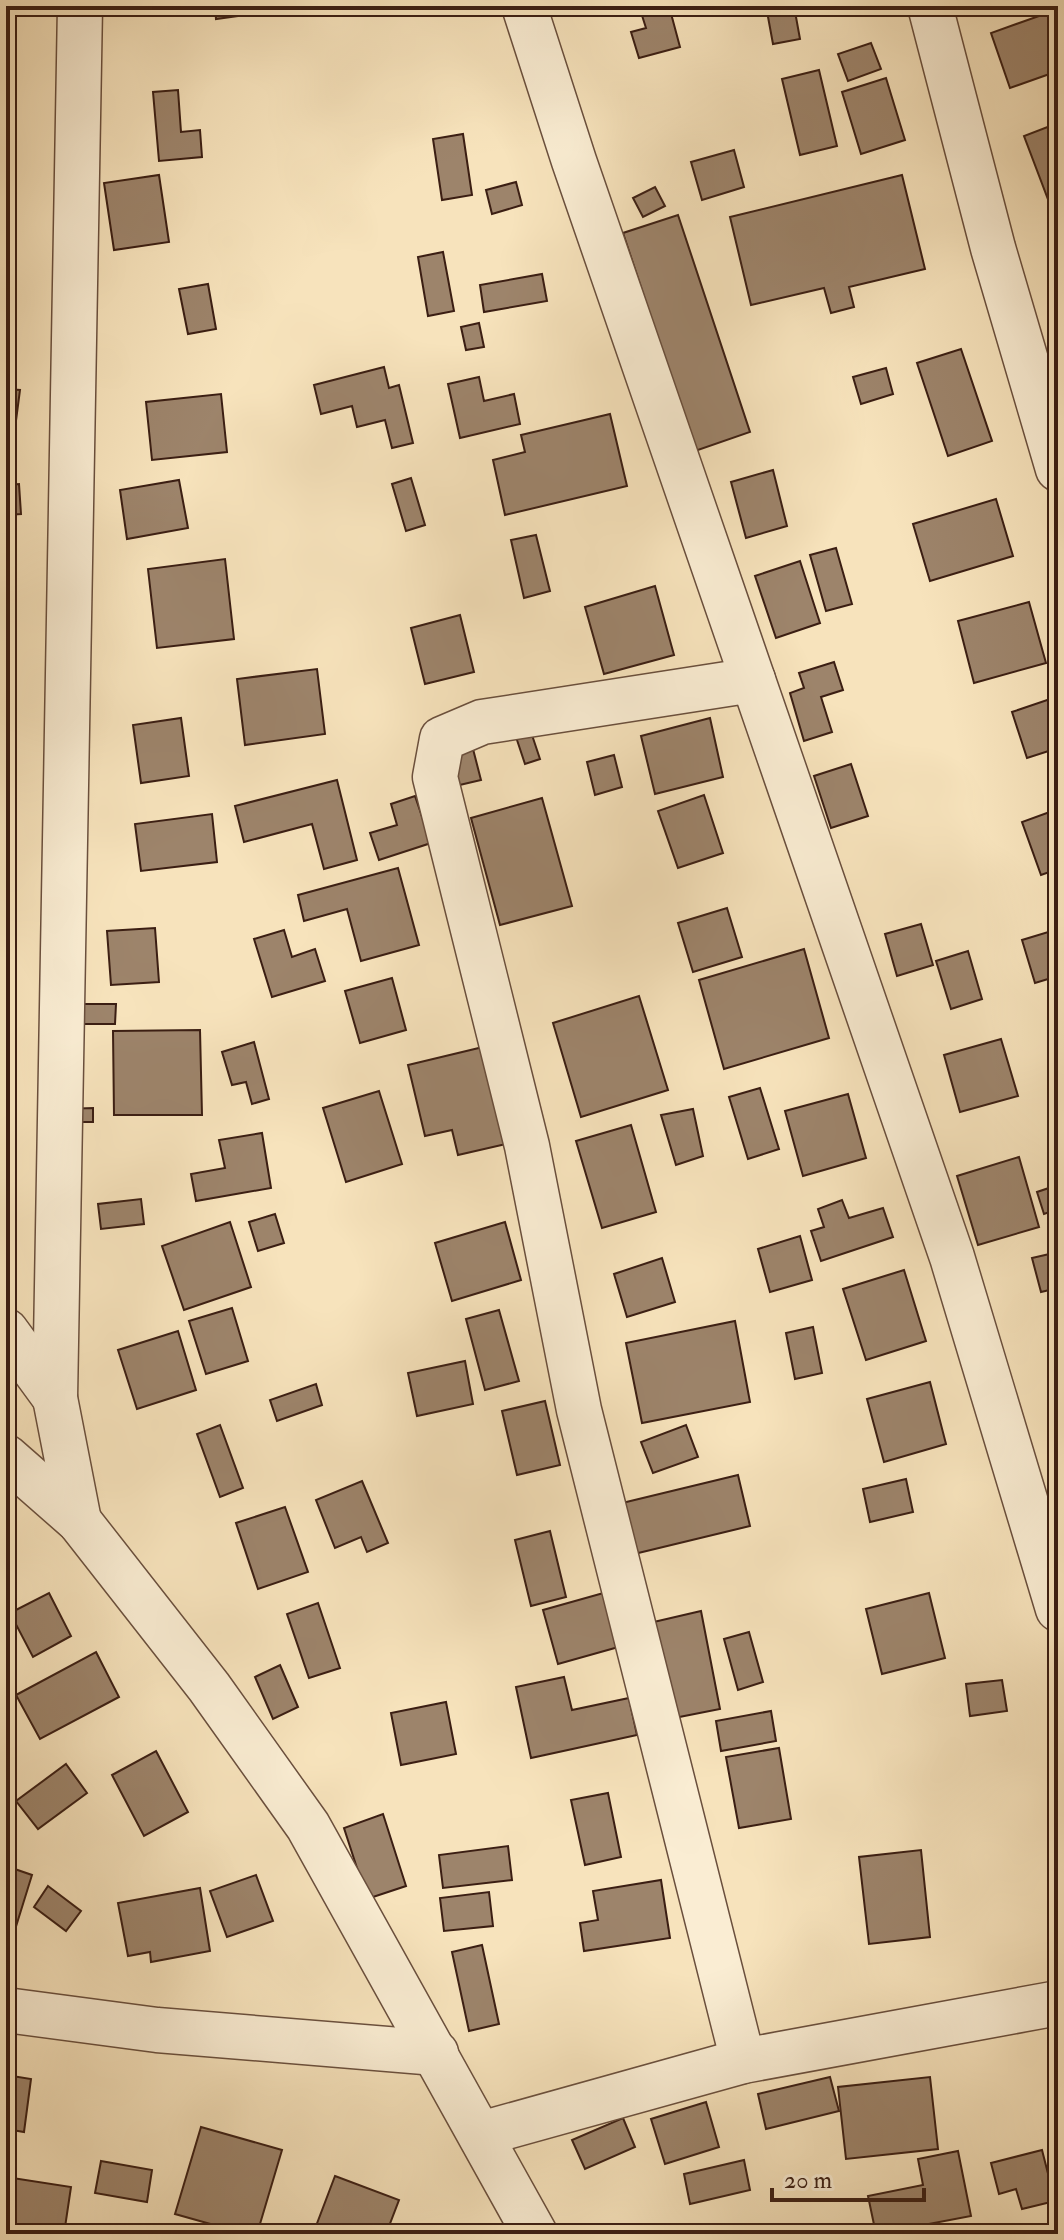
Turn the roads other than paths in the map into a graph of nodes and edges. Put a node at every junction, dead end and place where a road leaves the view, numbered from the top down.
1 (80, 6) edge
2 (524, 6) edge
3 (930, 6) edge
4 (1058, 469) edge
5 (753, 680) junction
6 (6, 1331) edge
7 (55, 1398) junction
8 (6, 1457) edge
9 (79, 1521) junction
10 (1058, 1609) edge
11 (1058, 2003) edge
12 (6, 2010) edge
13 (436, 2053) junction
14 (743, 2061) junction
15 (481, 2134) junction
16 (535, 2234) edge

1 - 7 street
2 - 5 street
3 - 4 street
5 - 10 street
5 - 14 street
6 - 7 street
7 - 9 street
8 - 9 street
9 - 13 street
11 - 14 street
12 - 13 street
13 - 15 street
14 - 15 street
15 - 16 street

